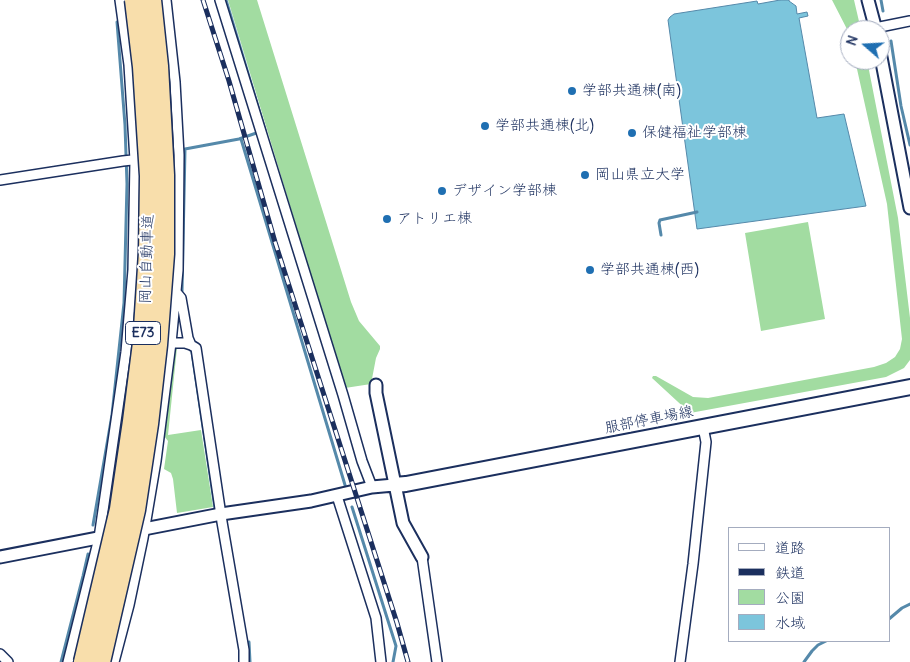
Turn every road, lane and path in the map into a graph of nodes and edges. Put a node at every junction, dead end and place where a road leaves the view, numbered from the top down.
1 (120, 0) edge
2 (134, 0) edge
3 (152, 0) edge
4 (166, 0) edge
5 (220, 0) edge
6 (868, 0) edge
7 (874, 20) edge
8 (910, 21) edge
9 (890, 26) edge
10 (883, 70) edge
11 (179, 156) junction
12 (129, 160) junction
13 (0, 180) edge
14 (910, 208) edge
15 (176, 292) junction
16 (171, 343) junction
17 (191, 345) junction
18 (376, 385) dead end
19 (910, 387) edge
20 (703, 427) junction
21 (394, 485) junction
22 (372, 487) junction
23 (337, 496) junction
24 (221, 514) junction
25 (145, 529) junction
26 (99, 538) junction
27 (0, 557) edge
28 (422, 557) joint
29 (0, 654) edge
30 (8, 662) edge
31 (68, 662) edge
32 (83, 662) edge
33 (101, 662) edge
34 (114, 662) edge
35 (244, 662) edge
36 (381, 662) edge
37 (437, 662) edge
38 (680, 662) edge

1 - 12 street
2 - 32 highway, 岡山自動車道 / E73, bridge
3 - 33 highway, 岡山自動車道 / E73, bridge
4 - 11 street
5 - 22 street
6 - 7 street
8 - 9 street
10 - 14 street
11 - 12 street
11 - 15 street
12 - 13 street
12 - 26 street
15 - 16 street
15 - 17 street
16 - 17 street
16 - 25 street
17 - 24 street
18 - 21 street
19 - 20 main road, 服部停車場線
20 - 21 main road, 服部停車場線
20 - 38 street
21 - 22 street
21 - 28 street
22 - 23 street
23 - 24 street
23 - 36 street
24 - 25 street
24 - 35 street
25 - 26 street
25 - 34 street
26 - 27 street
26 - 31 street
28 - 37 street
29 - 30 street

